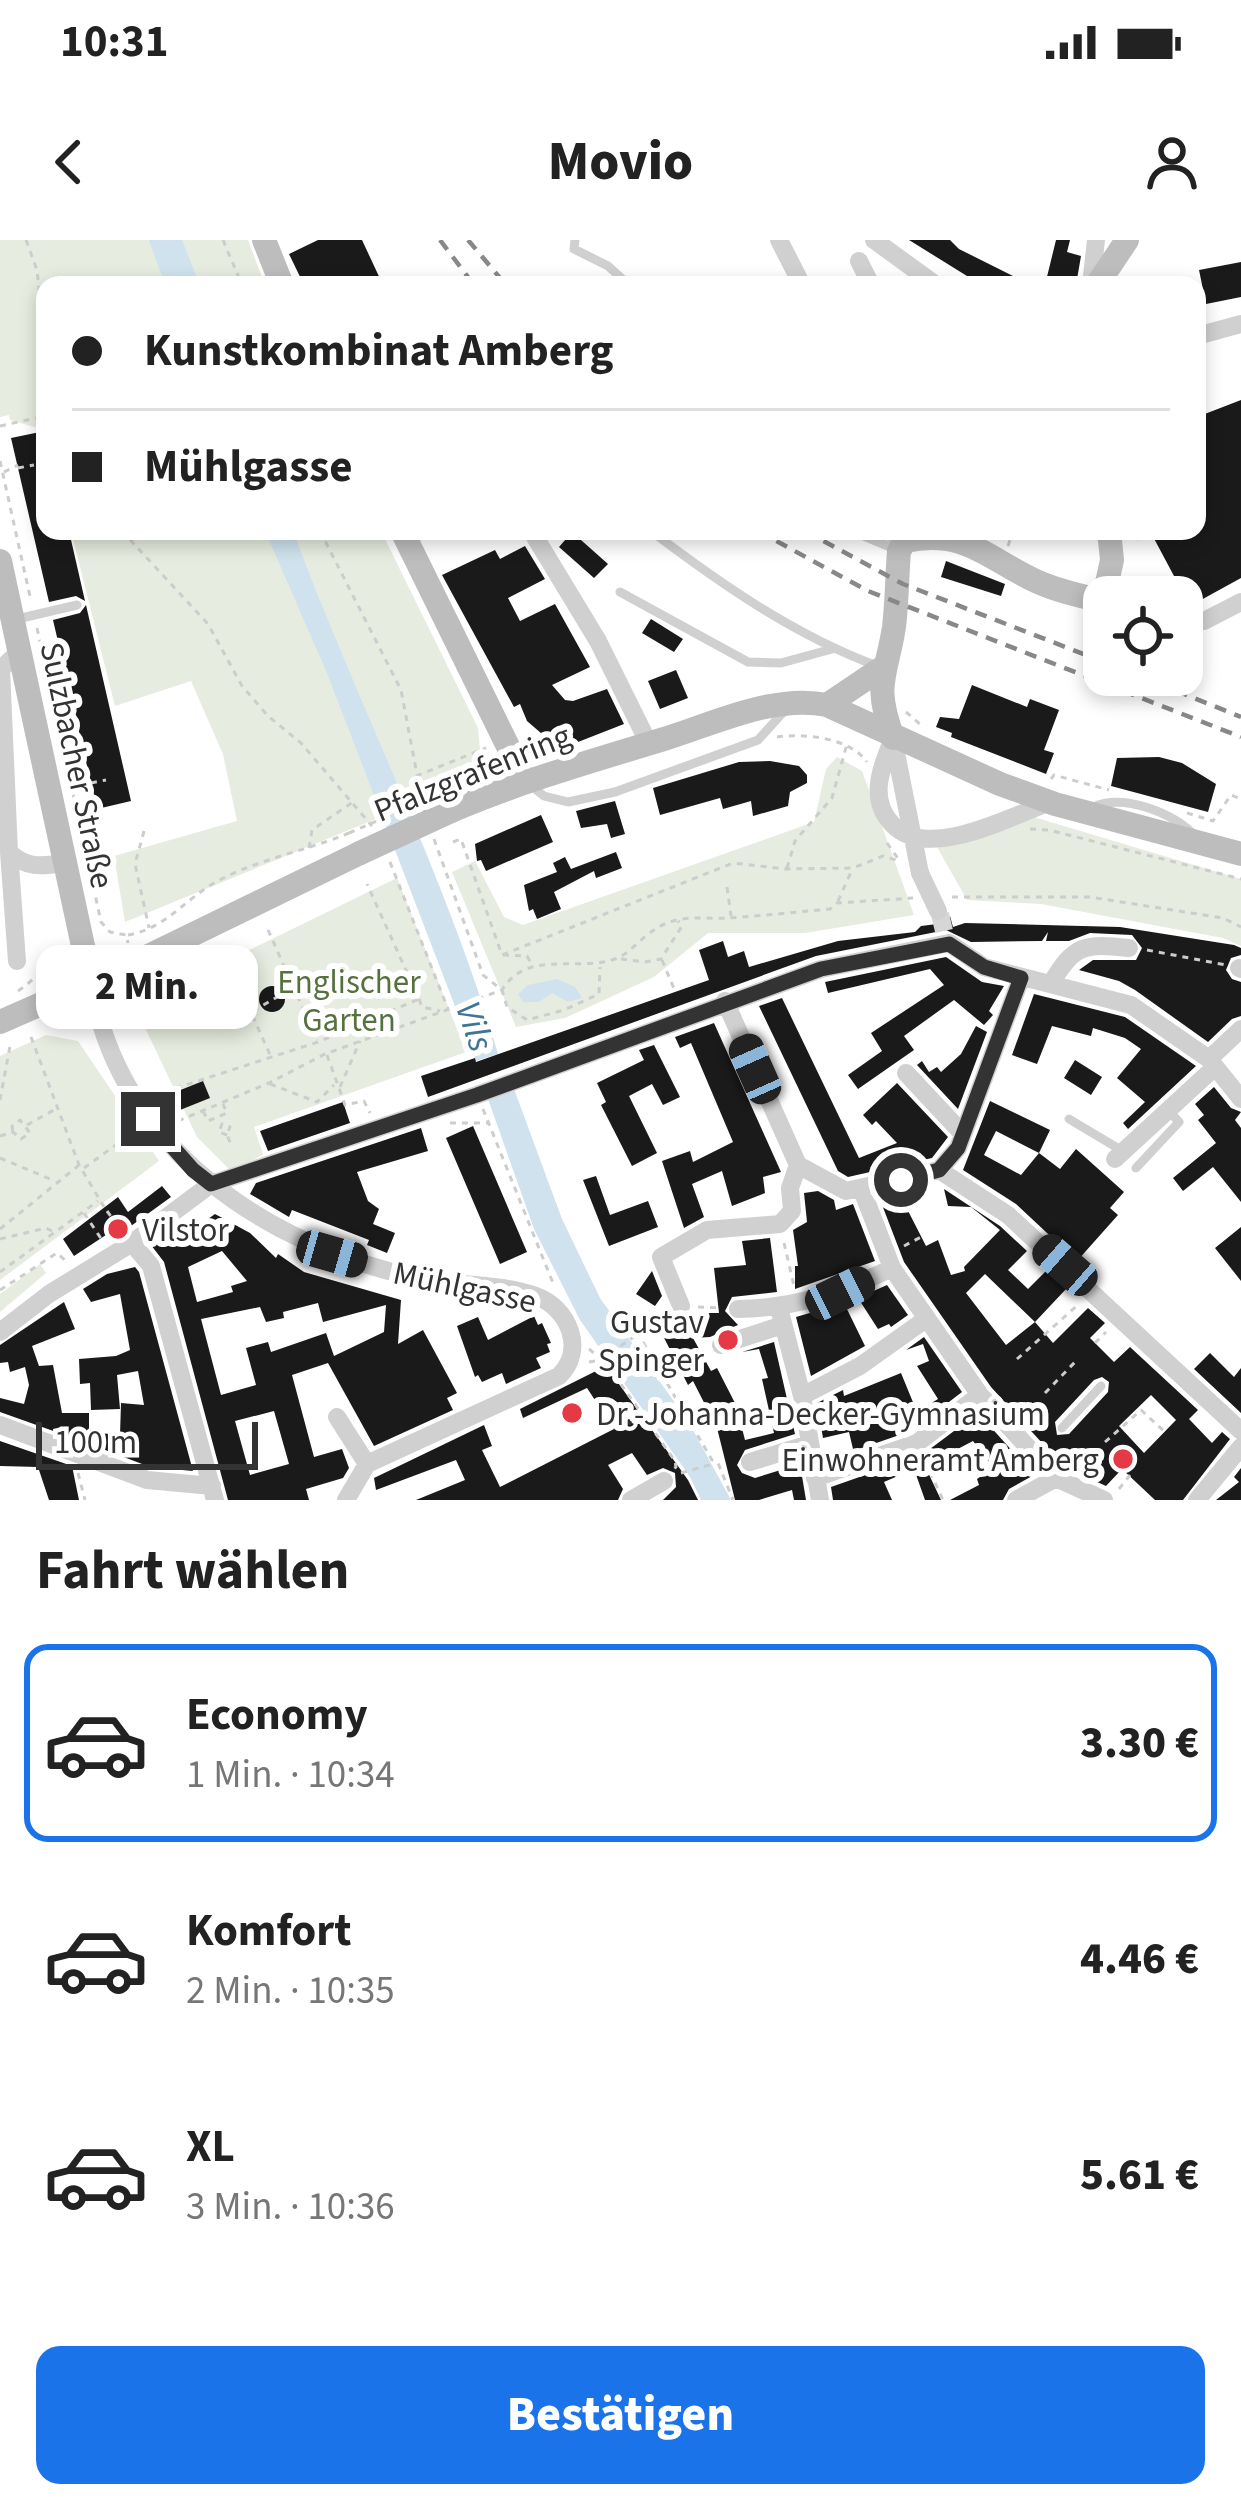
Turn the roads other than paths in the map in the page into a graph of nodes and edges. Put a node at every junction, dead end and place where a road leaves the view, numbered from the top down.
1 (264, 240) edge
2 (575, 240) edge
3 (779, 240) edge
4 (874, 240) edge
5 (1096, 240) edge
6 (1127, 240) edge
7 (859, 261) dead end
8 (278, 276) edge
9 (619, 276) edge
10 (797, 276) edge
11 (866, 276) edge
12 (924, 276) edge
13 (1094, 276) edge
14 (1101, 276) edge
15 (1241, 324) edge
16 (1206, 334) edge
17 (406, 540) edge
18 (537, 540) edge
19 (663, 540) edge
20 (958, 540) edge
21 (1110, 540) edge
22 (897, 542) edge
23 (0, 561) edge
24 (1108, 576) edge
25 (620, 592) dead end
26 (1083, 595) edge
27 (1241, 602) edge
28 (77, 605) dead end
29 (23, 617) junction
30 (1203, 621) edge
31 (832, 649) junction
32 (20, 651) junction
33 (882, 668) junction
34 (791, 704) junction
35 (827, 706) junction
36 (893, 738) junction
37 (649, 744) junction
38 (525, 781) junction
39 (1050, 802) junction
40 (9, 852) junction
41 (1241, 854) edge
42 (915, 856) junction
43 (66, 863) junction
44 (942, 916) junction
45 (1129, 948) road end
46 (17, 961) dead end
47 (1021, 978) junction
48 (91, 982) junction
49 (1051, 984) junction
50 (725, 1001) junction
51 (0, 1022) edge
52 (1241, 1029) edge
53 (1212, 1063) junction
54 (906, 1073) dead end
55 (1241, 1100) edge
56 (1168, 1110) junction
57 (1069, 1119) dead end
58 (963, 1134) junction
59 (1119, 1155) joint
60 (798, 1166) junction
61 (1136, 1168) dead end
62 (939, 1170) junction
63 (211, 1184) junction
64 (862, 1190) junction
65 (132, 1244) junction
66 (889, 1261) junction
67 (681, 1306) dead end
68 (738, 1309) dead end
69 (787, 1312) junction
70 (926, 1319) junction
71 (0, 1332) edge
72 (721, 1345) dead end
73 (1101, 1386) dead end
74 (802, 1396) junction
75 (980, 1396) junction
76 (337, 1417) dead end
77 (0, 1425) edge
78 (1235, 1426) edge
79 (1062, 1428) dead end
80 (809, 1444) junction
81 (1241, 1447) edge
82 (750, 1462) dead end
83 (367, 1464) junction
84 (673, 1474) road end
85 (815, 1478) junction
86 (1056, 1478) junction
87 (214, 1493) edge
88 (346, 1500) edge
89 (631, 1500) edge
90 (820, 1500) edge
91 (1016, 1500) edge
92 (1107, 1500) edge
93 (1197, 1500) edge

1 - 8 main road
2 - 9 lane
3 - 10 street
4 - 12 street
5 - 13 street
6 - 14 main road
7 - 11 street
15 - 16 street
17 - 38 main road
18 - 37 street
19 - 31 lane
20 - 26 main road
21 - 24 main road
22 - 33 main road
23 - 29 main road, Sulzbacher Straße
25 - 31 lane
27 - 30 street
28 - 29 lane
29 - 32 main road, Sulzbacher Straße
31 - 33 lane
32 - 40 street
32 - 43 main road, Sulzbacher Straße
33 - 35 main road
33 - 36 main road
34 - 35 main road, Pfalzgrafenring
34 - 37 main road, Pfalzgrafenring
34 - 38 lane
35 - 36 main road, Pfalzgrafenring
36 - 39 main road, Pfalzgrafenring
36 - 42 street
37 - 38 main road, Pfalzgrafenring
38 - 48 main road, Pfalzgrafenring, bridge
39 - 41 main road, Pfalzgrafenring
39 - 42 street
40 - 43 street
40 - 46 street
42 - 44 street, bridge
43 - 48 main road, Sulzbacher Straße
44 - 47 street
44 - 50 street
45 - 49 street
47 - 49 street
47 - 58 street
48 - 51 main road, Pfalzgrafenring
48 - 63 street, Mühlgasse
49 - 53 street
50 - 60 street
50 - 63 street
52 - 53 street
53 - 55 street
53 - 56 street
54 - 58 street
56 - 59 street
56 - 61 lane
57 - 59 lane
58 - 62 street
60 - 64 street
60 - 67 street
62 - 64 street
62 - 78 street
63 - 65 street
63 - 83 street, Mühlgasse
64 - 66 street
65 - 71 street
65 - 87 street
66 - 69 street
66 - 70 street
68 - 69 street
69 - 72 street
69 - 74 street
70 - 74 street
70 - 75 street
73 - 79 lane
74 - 80 street
75 - 85 street
75 - 86 street
76 - 83 street
77 - 87 street
80 - 82 street
80 - 85 street
81 - 93 street
83 - 88 street
84 - 89 street
85 - 90 street
86 - 91 street
86 - 92 street

